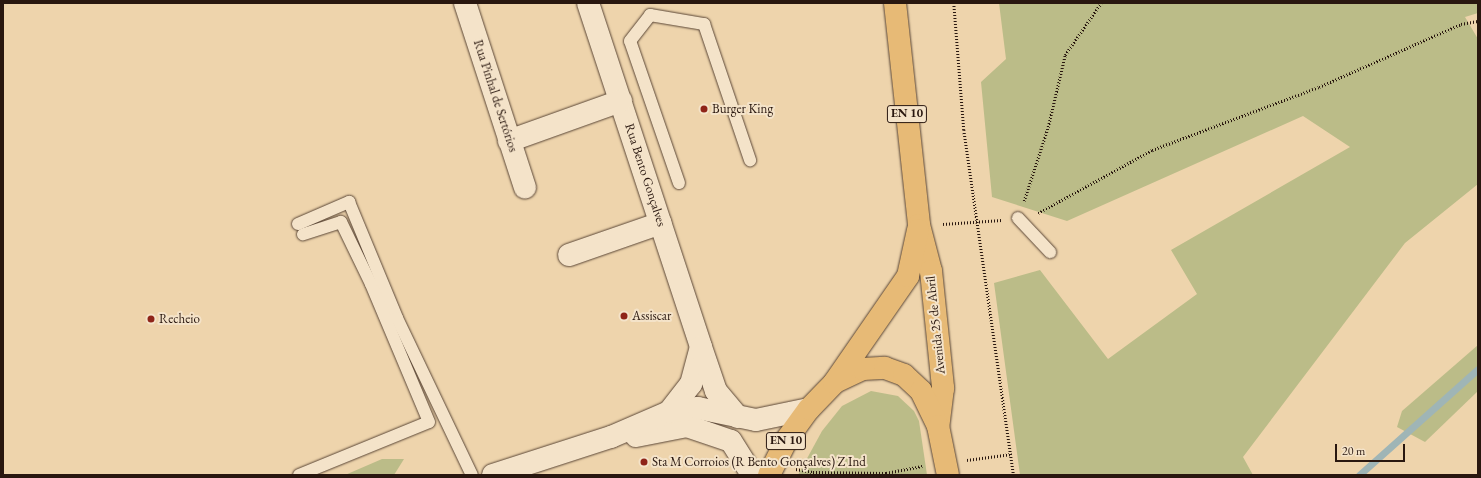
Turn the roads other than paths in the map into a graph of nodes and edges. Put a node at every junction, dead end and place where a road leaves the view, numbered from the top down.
1 (465, 3) edge
2 (588, 3) edge
3 (895, 3) edge
4 (620, 101) junction
5 (509, 141) junction
6 (750, 160) dead end
7 (679, 183) dead end
8 (526, 188) dead end
9 (1018, 218) road end
10 (661, 223) junction
11 (919, 225) junction
12 (1050, 252) dead end
13 (569, 255) dead end
14 (701, 347) junction
15 (834, 383) junction
16 (810, 409) junction
17 (669, 412) junction
18 (738, 417) junction
19 (938, 426) junction
20 (611, 437) junction
21 (947, 469) edge
22 (771, 470) edge
23 (299, 475) edge
24 (472, 475) edge
25 (493, 475) edge
26 (752, 475) edge

1 - 5 street, Rua Pinhal de Sertórios
2 - 4 street, Rua Bento Gonçalves
3 - 11 main road, Avenida 25 de Abril / EN 10
4 - 5 street
4 - 10 street, Rua Bento Gonçalves
5 - 8 street, Rua Pinhal de Sertórios
6 - 7 lane
9 - 12 lane
10 - 13 street
10 - 14 street, Rua Bento Gonçalves
11 - 15 main road, Avenida 25 de Abril / EN 10
11 - 19 main road, Avenida 25 de Abril / EN 10
14 - 17 street
14 - 18 street, Rua Bento Gonçalves
15 - 16 main road, Avenida 25 de Abril / EN 10
15 - 19 main road, Avenida 25 de Abril / EN 10
16 - 18 street
16 - 22 main road, Avenida 25 de Abril / EN 10
17 - 18 street
17 - 20 street
19 - 21 main road, Avenida 25 de Abril / EN 10
20 - 25 street
20 - 26 street
23 - 24 lane

